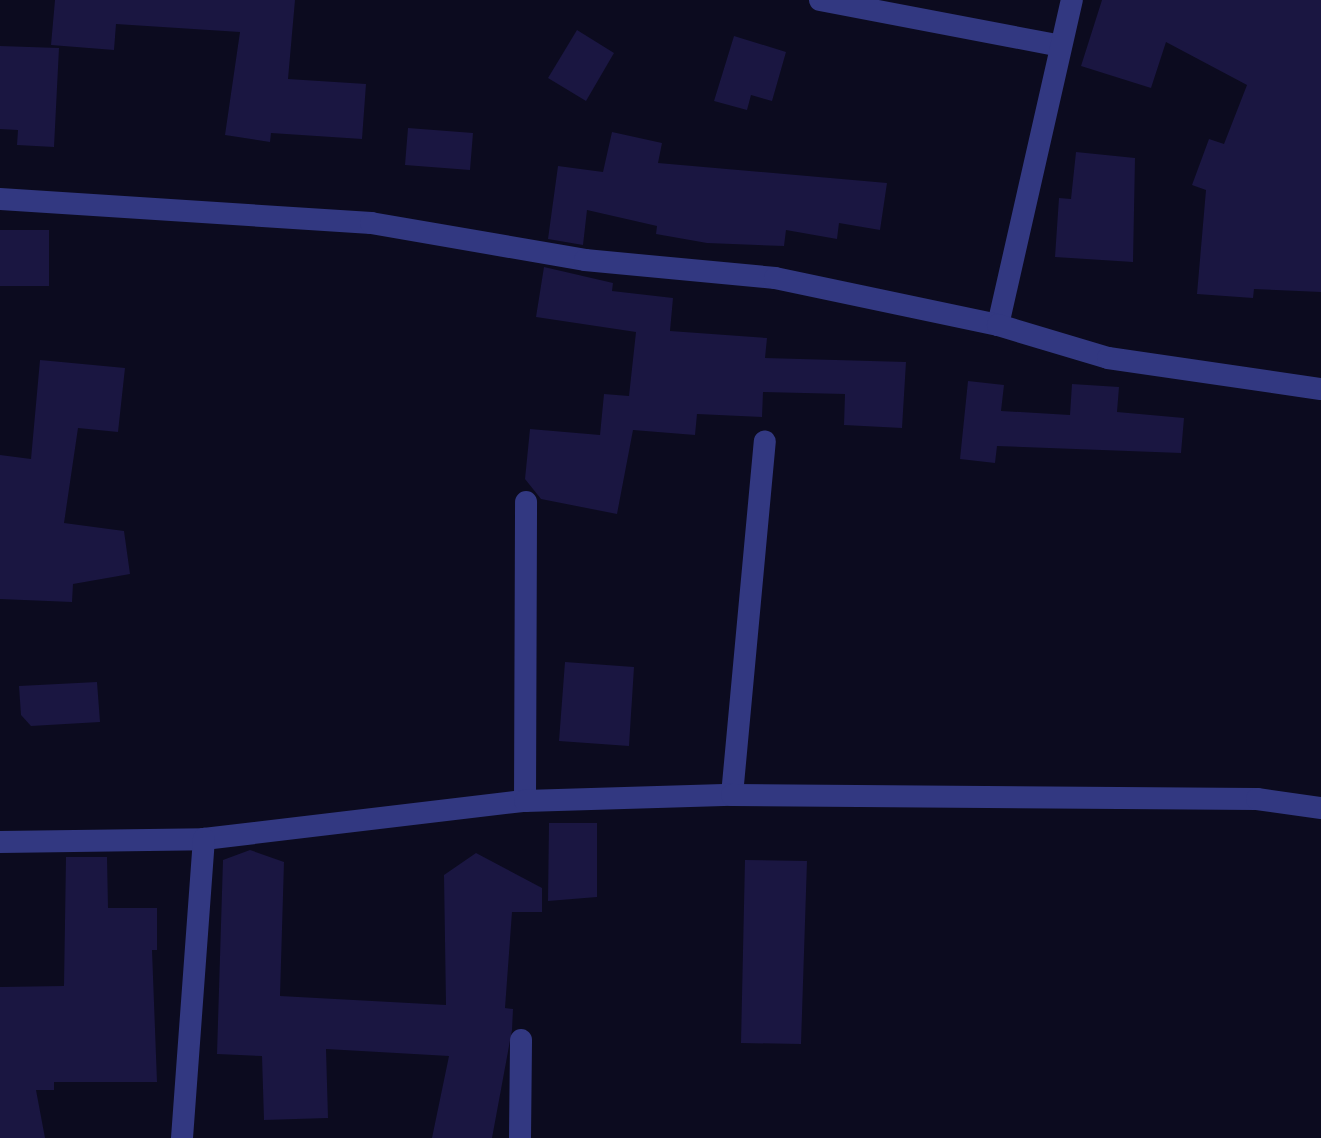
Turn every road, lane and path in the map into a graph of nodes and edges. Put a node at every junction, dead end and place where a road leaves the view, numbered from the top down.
1 (820, 0) edge
2 (1072, 0) edge
3 (1061, 46) junction
4 (0, 199) edge
5 (998, 325) junction
6 (1321, 389) edge
7 (765, 442) dead end
8 (526, 502) dead end
9 (732, 795) junction
10 (525, 801) junction
11 (1321, 808) edge
12 (204, 839) junction
13 (0, 842) edge
14 (521, 1040) dead end
15 (182, 1138) edge
16 (520, 1138) edge

1 - 3 street
2 - 3 street
3 - 5 street
4 - 5 street
5 - 6 street
7 - 9 street
8 - 10 street
9 - 10 street
9 - 11 street
10 - 12 street
12 - 13 street
12 - 15 street
14 - 16 street

